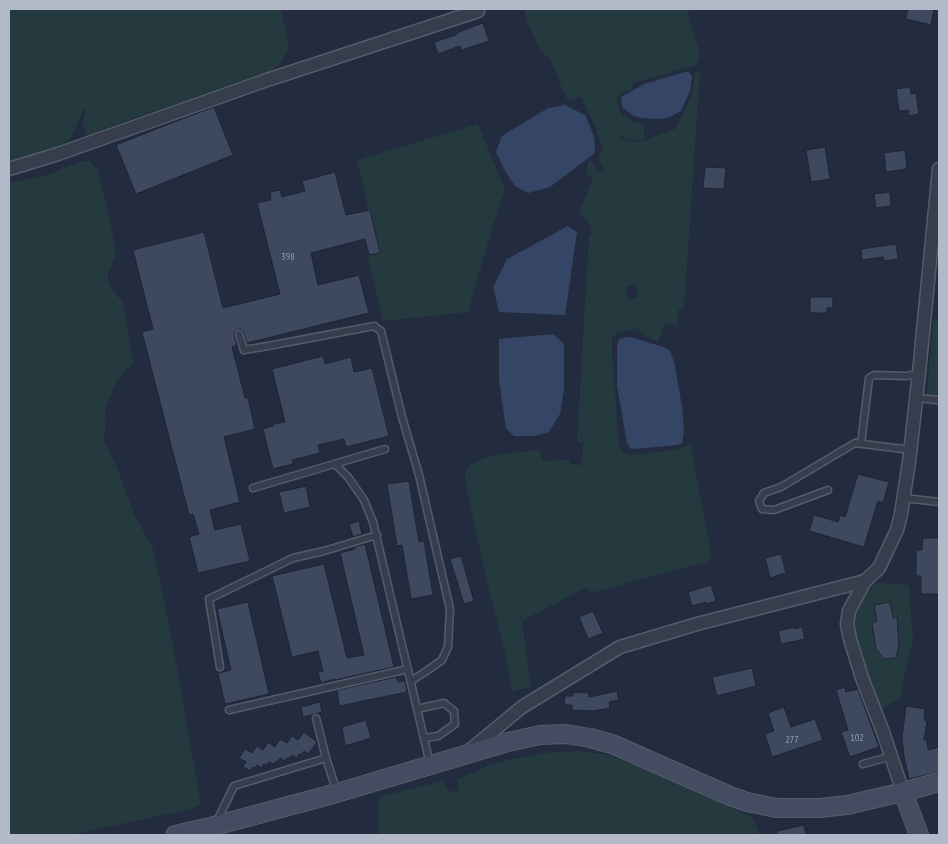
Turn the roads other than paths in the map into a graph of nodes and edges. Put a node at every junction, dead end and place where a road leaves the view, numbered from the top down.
1 (478, 11) dead end
2 (9, 169) edge
3 (939, 169) edge
4 (937, 224) edge
5 (238, 334) dead end
6 (919, 373) junction
7 (916, 398) junction
8 (939, 400) edge
9 (861, 444) junction
10 (385, 450) dead end
11 (910, 450) junction
12 (335, 464) junction
13 (252, 488) dead end
14 (828, 490) dead end
15 (904, 498) junction
16 (939, 502) edge
17 (377, 535) junction
18 (865, 581) junction
19 (220, 667) dead end
20 (408, 669) junction
21 (411, 681) junction
22 (417, 709) junction
23 (230, 710) dead end
24 (316, 718) dead end
25 (424, 738) junction
26 (467, 753) junction
27 (892, 756) junction
28 (326, 758) junction
29 (863, 764) dead end
30 (430, 765) junction
31 (939, 782) edge
32 (903, 792) junction
33 (337, 793) junction
34 (214, 826) junction
35 (175, 835) edge
36 (919, 835) edge

1 - 2 street
3 - 4 street
4 - 6 street
5 - 21 lane
6 - 7 street
6 - 9 lane
7 - 8 lane
7 - 11 street
9 - 11 lane
9 - 14 lane
10 - 12 lane
11 - 15 street
12 - 13 lane
12 - 17 lane
15 - 16 lane
15 - 18 street
17 - 19 lane
17 - 20 lane
18 - 26 street
18 - 27 street
20 - 21 lane
20 - 23 lane
21 - 22 lane
22 - 25 lane
22 - 25 lane
24 - 28 lane
25 - 30 lane
26 - 30 main road
26 - 32 main road
27 - 29 lane
27 - 32 street
28 - 33 lane
28 - 34 lane
30 - 33 main road
31 - 32 main road
32 - 36 main road
33 - 34 main road
34 - 35 main road

